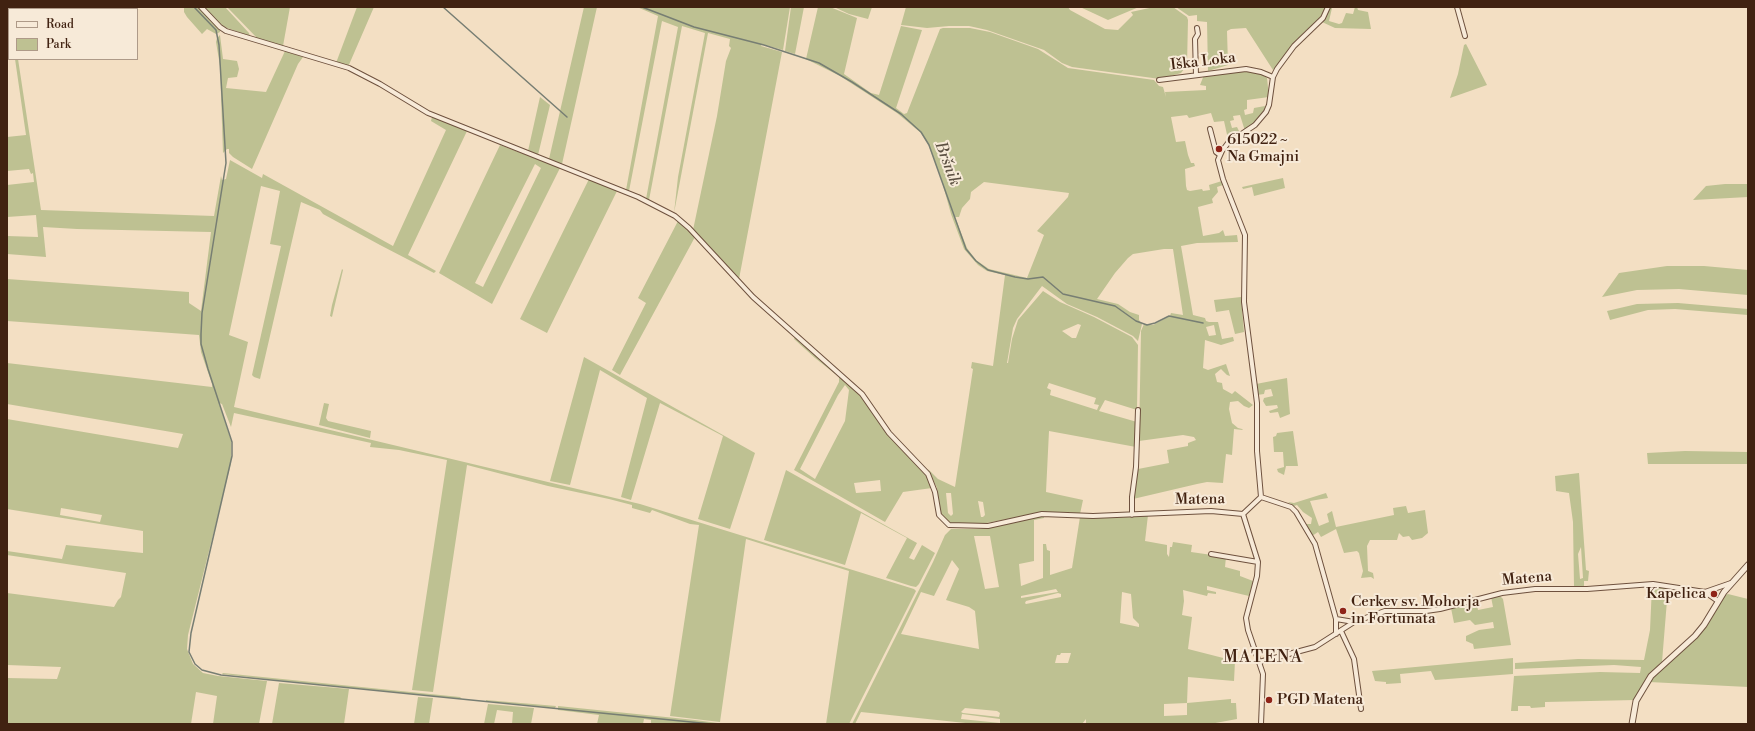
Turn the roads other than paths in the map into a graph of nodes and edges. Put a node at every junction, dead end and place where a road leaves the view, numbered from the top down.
1 (201, 7) edge
2 (1328, 7) edge
3 (1457, 7) edge
4 (1197, 28) dead end
5 (1464, 36) dead end
6 (1196, 75) junction
7 (1273, 77) junction
8 (1159, 80) dead end
9 (1210, 129) dead end
10 (1220, 155) junction
11 (1138, 410) dead end
12 (1261, 497) junction
13 (1243, 514) junction
14 (1132, 515) junction
15 (1211, 554) dead end
16 (1258, 562) junction
17 (1748, 565) edge
18 (1731, 583) junction
19 (1705, 592) junction
20 (1718, 601) junction
21 (1336, 619) junction
22 (1354, 622) junction
23 (1341, 631) junction
24 (1336, 634) junction
25 (1259, 662) junction
26 (1360, 709) dead end
27 (1261, 724) edge
28 (1632, 724) edge

1 - 14 street, Matena
2 - 7 street
3 - 5 street
4 - 6 street
6 - 7 street, Iška Loka
6 - 8 street, Iška Loka
7 - 10 street
9 - 10 street
10 - 12 street
11 - 14 street
12 - 13 street
12 - 21 street
13 - 14 street, Matena
13 - 16 street, Matena
15 - 16 street
16 - 25 street, Matena
17 - 18 street
18 - 19 street, Matena
18 - 20 street
19 - 20 street, Matena
19 - 22 street, Matena
20 - 28 street
21 - 22 street, Matena
21 - 24 street
22 - 23 street, Matena
23 - 24 street, Matena
23 - 26 street
24 - 25 street, Matena
25 - 27 street, Matena

